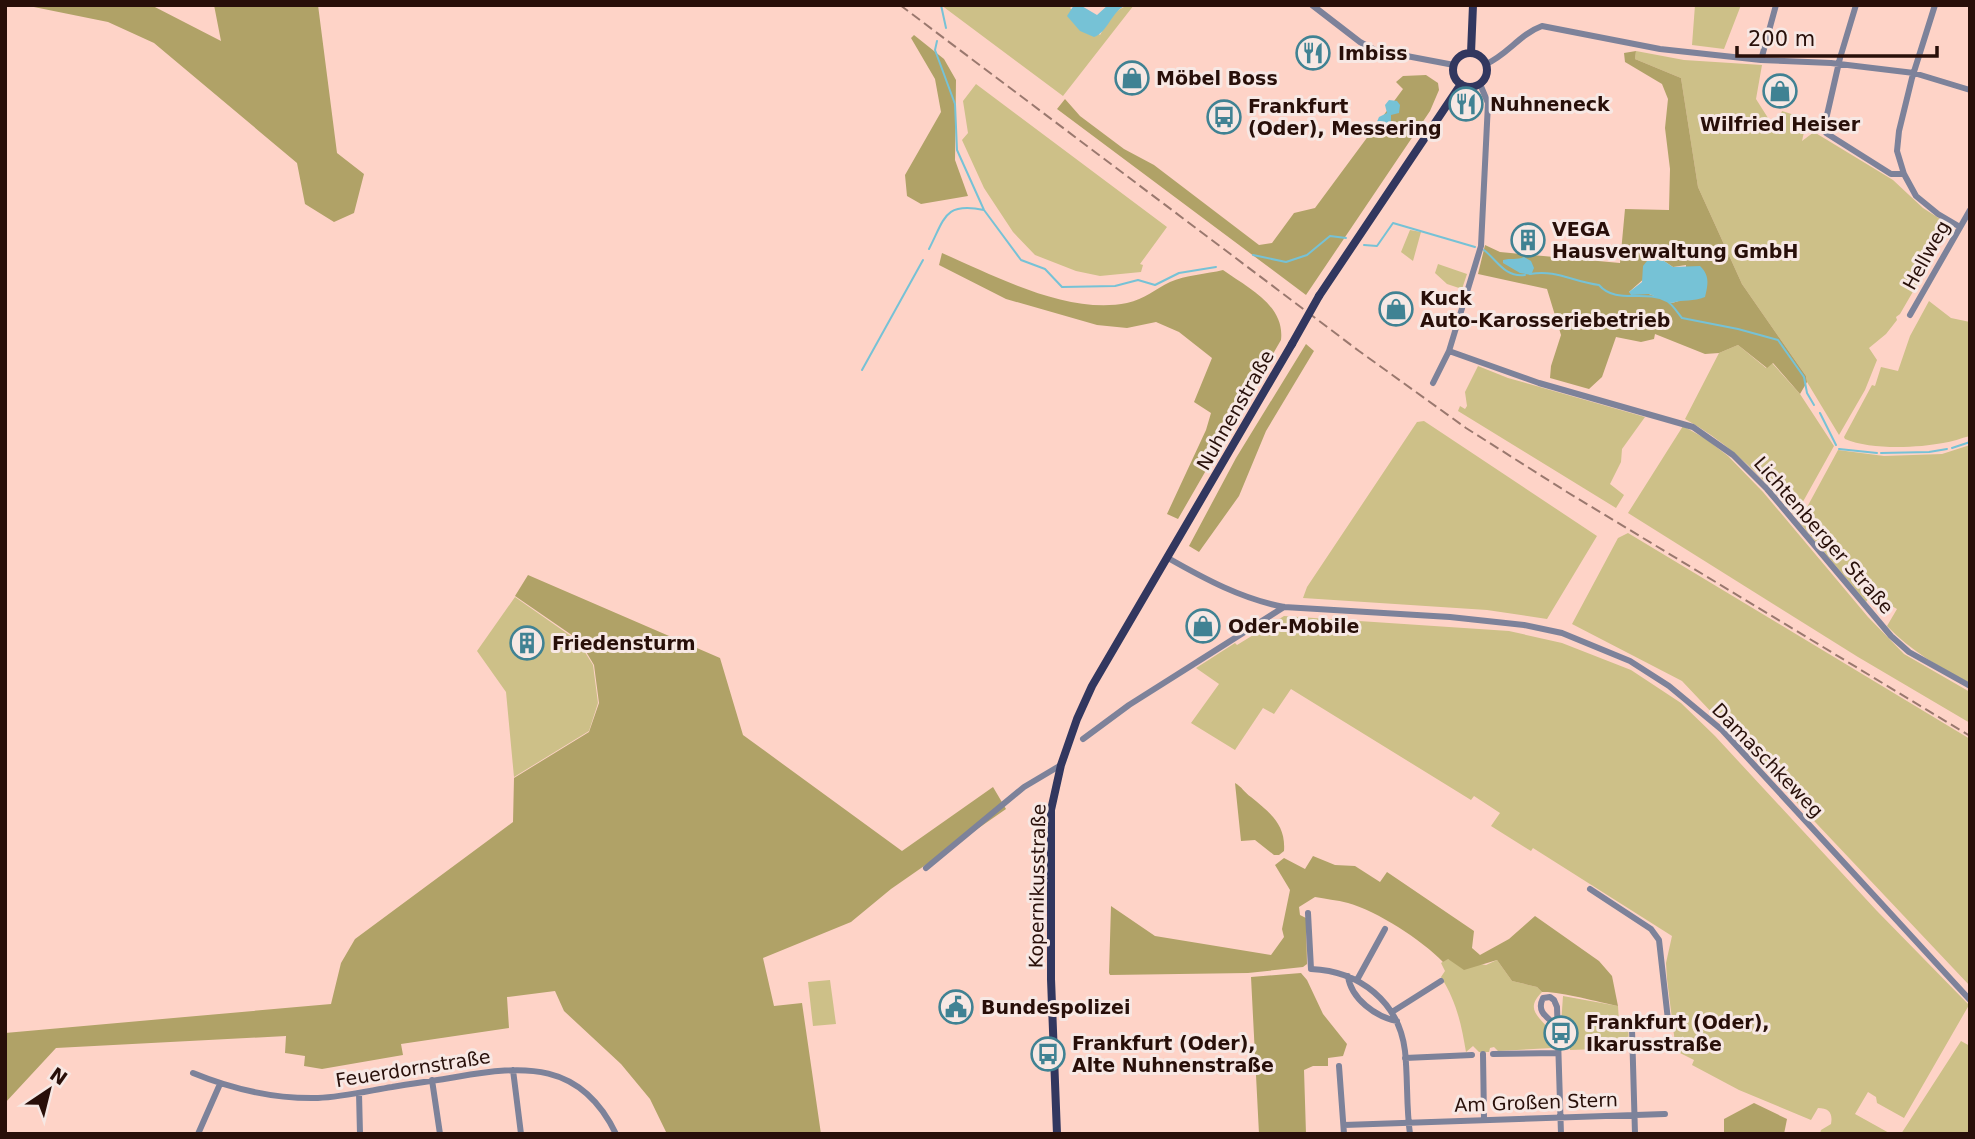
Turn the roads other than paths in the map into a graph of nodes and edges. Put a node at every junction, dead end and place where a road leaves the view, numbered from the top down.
1 (1312, 5) edge
2 (1473, 5) edge
3 (1776, 5) edge
4 (1856, 5) edge
5 (1935, 5) edge
6 (1471, 53) junction
7 (1761, 60) junction
8 (1486, 64) junction
9 (1840, 64) junction
10 (1454, 65) junction
11 (1914, 72) junction
12 (1461, 84) junction
13 (1480, 84) junction
14 (1970, 90) edge
15 (1904, 174) junction
16 (1970, 210) edge
17 (1960, 227) junction
18 (1910, 315) dead end
19 (1449, 351) junction
20 (1433, 383) dead end
21 (1168, 558) junction
22 (1284, 607) junction
23 (1970, 687) edge
24 (1083, 739) dead end
25 (1061, 765) junction
26 (926, 868) dead end
27 (1590, 889) dead end
28 (1308, 913) dead end
29 (1385, 929) dead end
30 (1348, 976) junction
31 (1357, 979) junction
32 (1441, 981) dead end
33 (1970, 1000) edge
34 (1392, 1012) junction
35 (1397, 1021) junction
36 (1557, 1026) dead end
37 (1558, 1053) junction
38 (1483, 1054) dead end
39 (1493, 1054) dead end
40 (1472, 1055) dead end
41 (1405, 1058) junction
42 (1339, 1066) dead end
43 (513, 1070) junction
44 (192, 1073) dead end
45 (432, 1080) junction
46 (220, 1084) junction
47 (359, 1093) junction
48 (1665, 1114) dead end
49 (1634, 1115) junction
50 (1560, 1117) junction
51 (1483, 1119) junction
52 (1408, 1122) junction
53 (1344, 1125) junction
54 (198, 1134) edge
55 (360, 1134) edge
56 (440, 1134) edge
57 (521, 1134) edge
58 (616, 1134) edge
59 (1057, 1134) edge
60 (1344, 1134) edge
61 (1410, 1134) edge
62 (1560, 1134) edge
63 (1635, 1134) edge

1 - 10 street
2 - 6 main road
3 - 7 street
4 - 9 street
5 - 11 street
6 - 8 main road
6 - 10 main road
7 - 8 street
7 - 9 street
8 - 13 main road
9 - 11 street
9 - 15 street
10 - 12 main road
11 - 14 street
11 - 15 street
12 - 13 main road
12 - 21 main road, Nuhnenstraße, bridge
13 - 19 street
15 - 17 street
16 - 17 street, Hellweg
17 - 18 street, Hellweg
19 - 20 street
19 - 23 street, Lichtenberger Straße
21 - 22 street, Damaschkeweg
21 - 25 main road, Nuhnenstraße
22 - 24 street
22 - 33 street, Damaschkeweg
25 - 26 street
25 - 59 main road, Kopernikusstraße
27 - 49 street
28 - 30 street
29 - 31 street
30 - 31 street
30 - 35 street
31 - 34 street
32 - 34 street
34 - 35 street
35 - 41 street
36 - 37 street
37 - 39 street
37 - 50 street
38 - 51 street
40 - 41 street
41 - 52 street
42 - 53 street
43 - 45 street, Feuerdornstraße
43 - 57 street
43 - 58 street, Feuerdornstraße
44 - 46 street, Feuerdornstraße
45 - 47 street, Feuerdornstraße
45 - 56 street
46 - 47 street, Feuerdornstraße
46 - 54 street
47 - 55 street
48 - 49 street, Am Großen Stern
49 - 50 street, Am Großen Stern
49 - 63 street
50 - 51 street, Am Großen Stern
50 - 62 street
51 - 52 street, Am Großen Stern
52 - 53 street, Am Großen Stern
52 - 61 street
53 - 60 street

